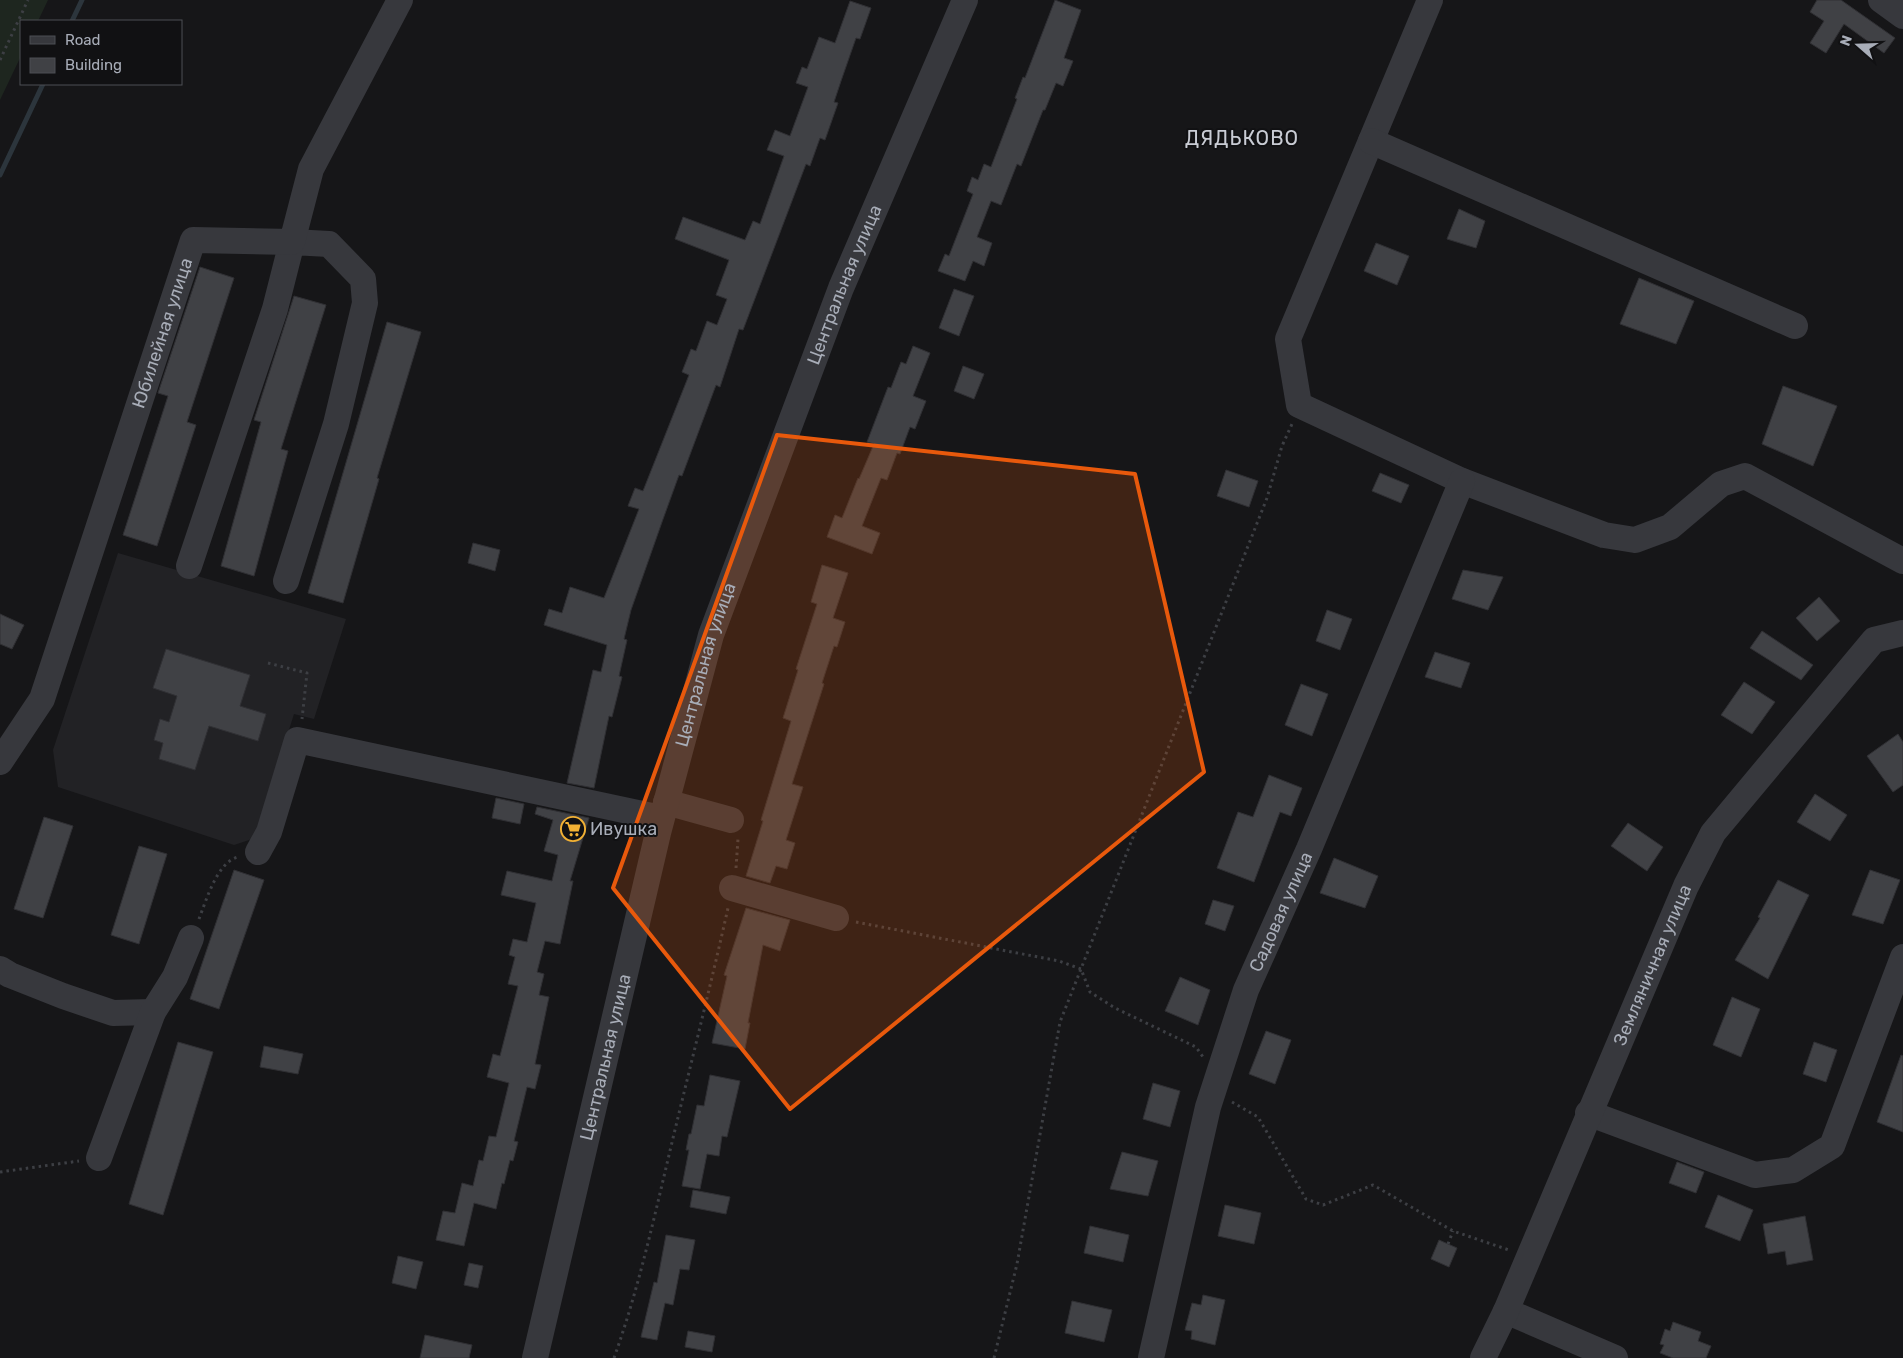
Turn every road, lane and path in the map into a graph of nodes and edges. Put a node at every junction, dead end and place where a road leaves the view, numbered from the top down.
1 (28, 0) edge
2 (400, 0) edge
3 (965, 0) edge
4 (1430, 0) edge
5 (1881, 0) edge
6 (1903, 16) edge
7 (0, 60) edge
8 (1371, 141) junction
9 (292, 242) junction
10 (1795, 326) dead end
11 (1299, 405) junction
12 (1462, 481) junction
13 (1903, 561) edge
14 (189, 566) dead end
15 (286, 581) dead end
16 (1903, 633) edge
17 (268, 663) dead end
18 (297, 740) junction
19 (0, 762) edge
20 (664, 810) junction
21 (735, 826) joint
22 (258, 852) joint
23 (732, 888) junction
24 (836, 918) joint
25 (191, 938) joint
26 (1903, 957) edge
27 (0, 968) edge
28 (1081, 969) junction
29 (153, 1012) junction
30 (1216, 1085) junction
31 (1588, 1113) junction
32 (99, 1158) joint
33 (0, 1172) edge
34 (1453, 1231) junction
35 (1448, 1244) dead end
36 (1510, 1251) dead end
37 (1506, 1311) junction
38 (1581, 1352) edge
39 (535, 1358) edge
40 (614, 1358) edge
41 (994, 1358) edge
42 (1151, 1358) edge
43 (1483, 1358) edge
44 (1615, 1358) edge

1 - 7 path
2 - 9 street
3 - 20 street, Центральная улица
4 - 8 street
5 - 6 street
8 - 10 street
8 - 11 street
9 - 14 street
9 - 15 street
9 - 19 street, Юбилейная улица
11 - 12 street
11 - 28 path
12 - 13 street
12 - 30 street, Садовая улица
16 - 31 street, Земляничная улица
17 - 18 path
18 - 20 street
18 - 22 street
20 - 21 street
20 - 39 street, Центральная улица
21 - 23 path
22 - 25 path
23 - 24 street
23 - 40 path
24 - 28 path
25 - 29 street
26 - 31 street
27 - 29 street
28 - 30 path
28 - 41 path
29 - 32 street
30 - 34 path
30 - 42 street, Садовая улица
31 - 37 street, Земляничная улица
32 - 33 path
34 - 35 path
34 - 36 path
37 - 38 street
37 - 43 street, Земляничная улица
38 - 44 street

